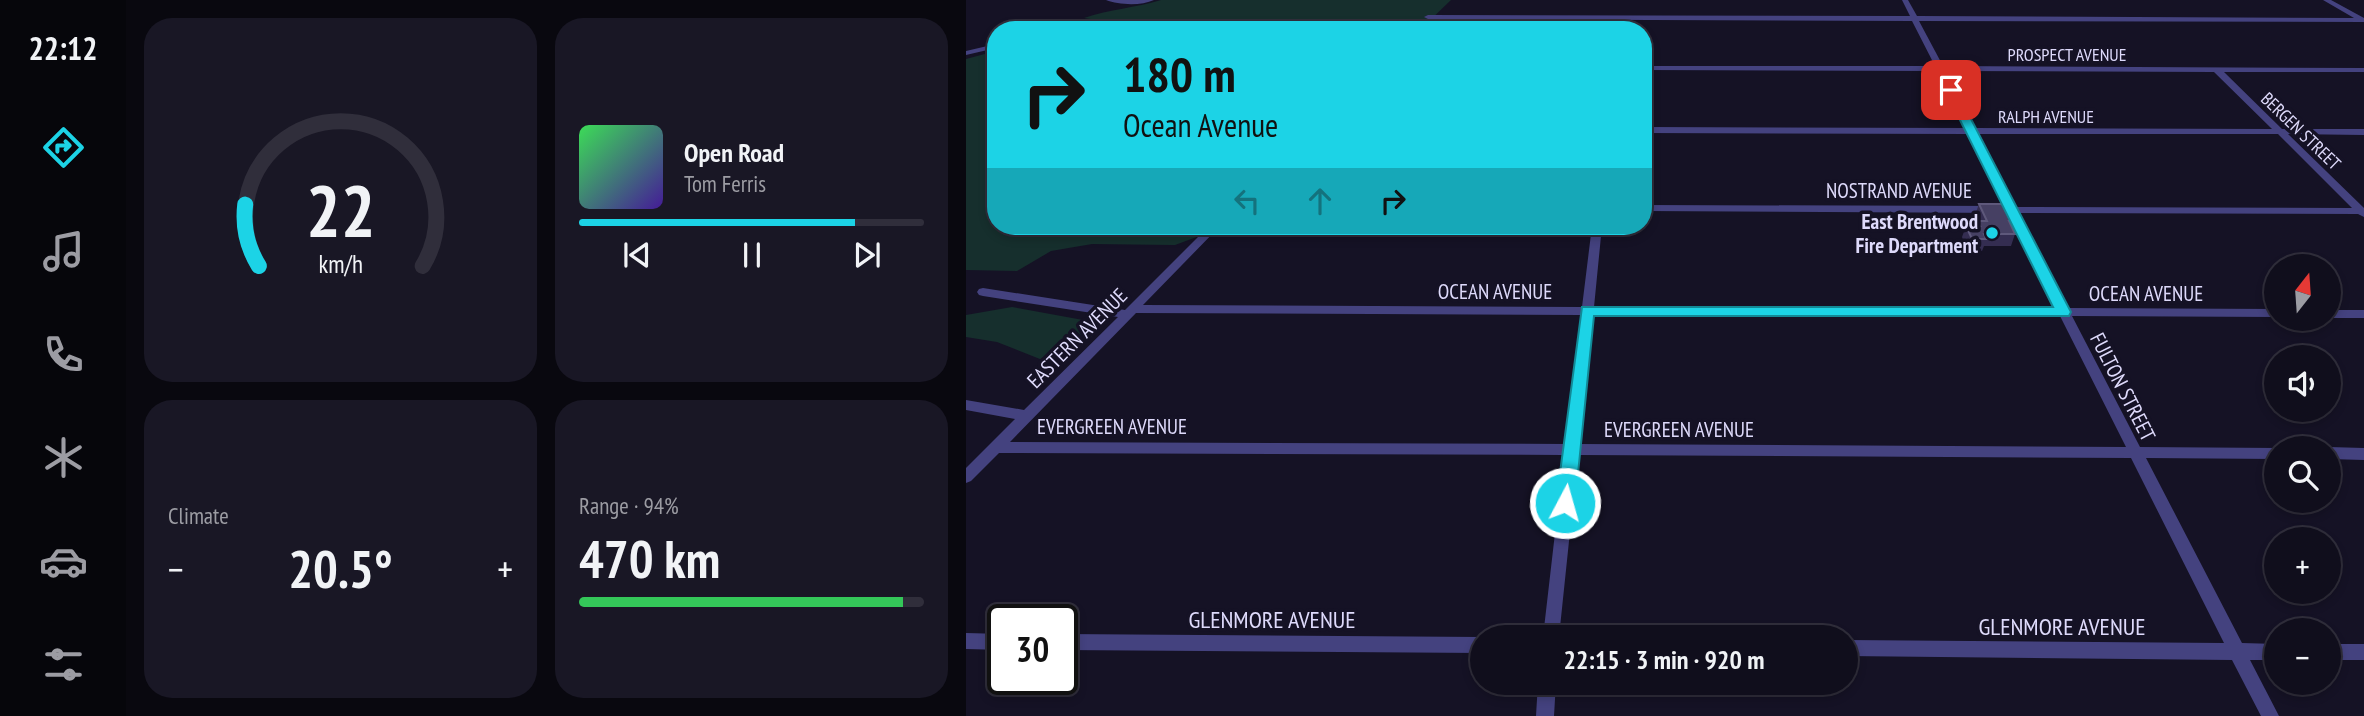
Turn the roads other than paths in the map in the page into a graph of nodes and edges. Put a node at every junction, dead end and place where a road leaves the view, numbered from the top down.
1 (1109, 0) edge
2 (1150, 0) edge
3 (1905, 0) edge
4 (2326, 0) edge
5 (1429, 17) dead end
6 (1915, 19) junction
7 (2364, 20) edge
8 (966, 43) edge
9 (987, 48) edge
10 (982, 49) junction
11 (966, 53) edge
12 (1652, 68) edge
13 (1940, 69) junction
14 (2217, 70) junction
15 (2364, 70) edge
16 (1652, 130) edge
17 (1972, 131) junction
18 (2280, 132) junction
19 (2364, 132) edge
20 (1652, 208) edge
21 (2012, 210) junction
22 (2363, 212) edge
23 (1206, 235) edge
24 (1596, 235) edge
25 (983, 292) dead end
26 (1130, 311) junction
27 (1587, 311) junction
28 (2064, 312) junction
29 (2264, 313) edge
30 (2342, 314) edge
31 (2364, 314) edge
32 (966, 405) edge
33 (1027, 416) junction
34 (997, 447) junction
35 (1571, 450) junction
36 (2135, 452) junction
37 (2264, 453) edge
38 (2341, 453) edge
39 (2364, 454) edge
40 (966, 477) edge
41 (1552, 625) edge
42 (966, 641) edge
43 (987, 642) edge
44 (1078, 642) edge
45 (1470, 645) edge
46 (1858, 648) edge
47 (2237, 652) junction
48 (2264, 652) edge
49 (2341, 652) edge
50 (2364, 652) edge
51 (1546, 695) edge
52 (1545, 716) edge
53 (2270, 716) edge

1 - 2 street
3 - 6 street, FULTON STREET
4 - 7 street
5 - 6 street
6 - 7 street
6 - 13 street, FULTON STREET
8 - 10 street
9 - 10 street
10 - 11 street
12 - 13 street, PROSPECT AVENUE
13 - 14 street, PROSPECT AVENUE
13 - 17 street, FULTON STREET
14 - 15 street, PROSPECT AVENUE
14 - 18 street, BERGEN STREET
16 - 17 street, RALPH AVENUE
17 - 18 street, RALPH AVENUE
17 - 21 street, FULTON STREET
18 - 19 street, RALPH AVENUE
18 - 22 street, BERGEN STREET
20 - 21 street, NOSTRAND AVENUE
21 - 22 street, NOSTRAND AVENUE
21 - 28 street, FULTON STREET
23 - 26 street, EASTERN AVENUE
24 - 27 street
25 - 26 street, OCEAN AVENUE
26 - 27 street, OCEAN AVENUE
26 - 33 street, EASTERN AVENUE
27 - 28 street, OCEAN AVENUE
27 - 35 street
28 - 29 street, OCEAN AVENUE
28 - 36 street, FULTON STREET
30 - 31 street
32 - 33 street
33 - 34 street, EASTERN AVENUE
34 - 35 street, EVERGREEN AVENUE
34 - 40 street, EASTERN AVENUE
35 - 36 street, EVERGREEN AVENUE
35 - 41 street
36 - 37 street, EVERGREEN AVENUE
36 - 47 street, FULTON STREET
38 - 39 street
42 - 43 street
44 - 45 street, GLENMORE AVENUE
46 - 47 street, GLENMORE AVENUE
47 - 48 street, GLENMORE AVENUE
47 - 53 street, FULTON STREET
49 - 50 street
51 - 52 street

